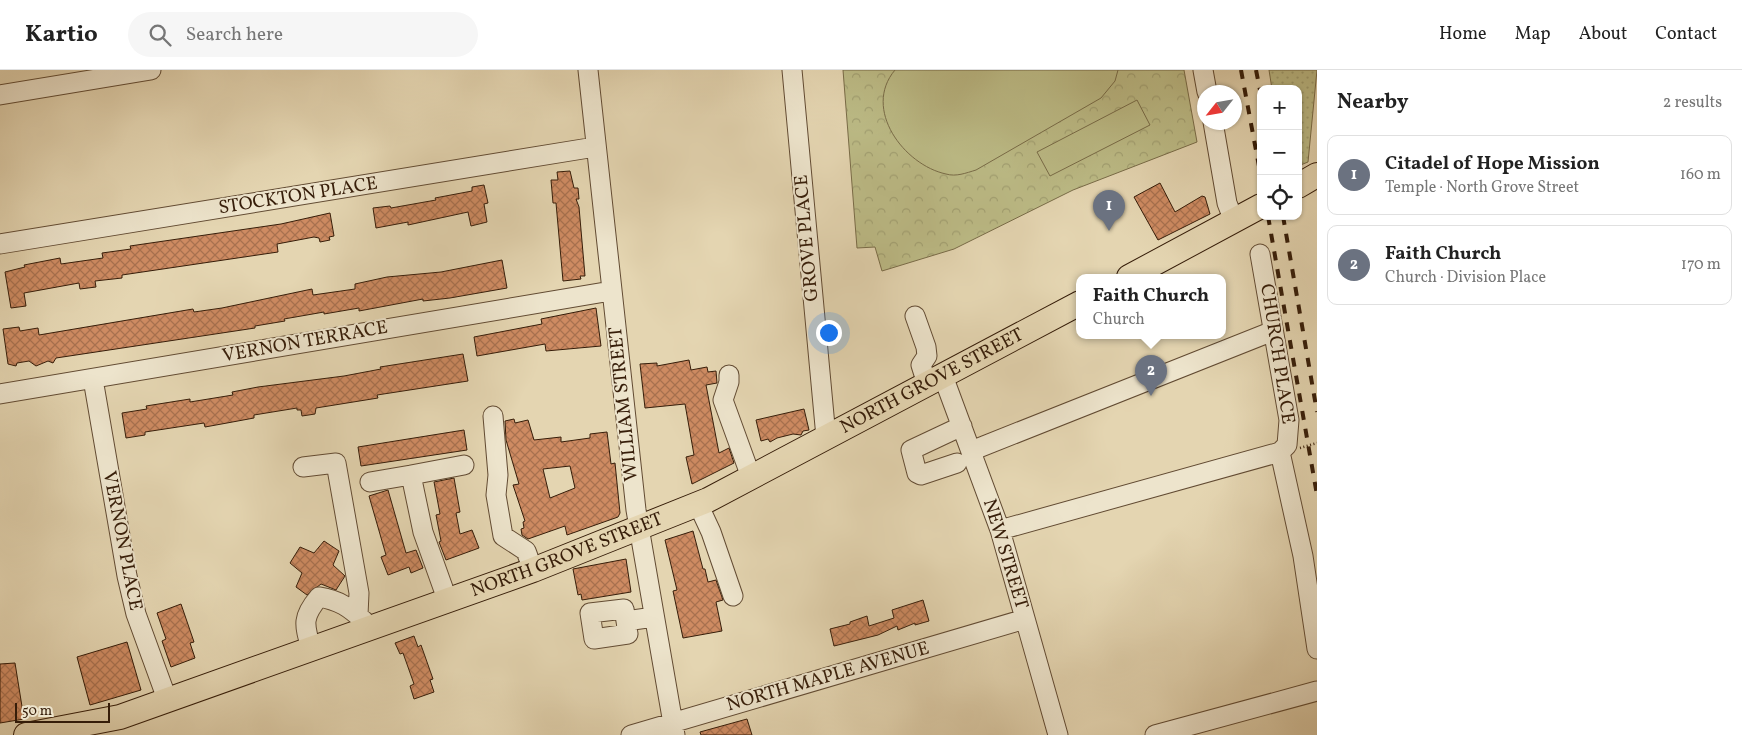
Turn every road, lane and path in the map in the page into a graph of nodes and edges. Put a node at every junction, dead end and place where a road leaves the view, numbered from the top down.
1 (151, 70) edge
2 (588, 70) edge
3 (792, 70) edge
4 (1203, 70) edge
5 (1206, 85) edge
6 (0, 95) edge
7 (1214, 130) edge
8 (595, 147) junction
9 (1317, 176) edge
10 (1302, 184) edge
11 (1257, 208) edge
12 (1234, 221) junction
13 (0, 244) edge
14 (1260, 254) dead end
15 (1135, 274) edge
16 (611, 290) junction
17 (1076, 305) edge
18 (915, 316) dead end
19 (1273, 331) junction
20 (729, 375) dead end
21 (93, 379) junction
22 (935, 380) junction
23 (0, 394) edge
24 (493, 416) dead end
25 (962, 426) junction
26 (826, 437) junction
27 (1317, 443) edge
28 (1300, 448) dead end
29 (1280, 452) junction
30 (964, 457) junction
31 (464, 465) dead end
32 (303, 467) dead end
33 (412, 475) junction
34 (751, 477) junction
35 (370, 482) dead end
36 (698, 504) junction
37 (638, 528) junction
38 (1000, 530) junction
39 (533, 570) junction
40 (733, 596) dead end
41 (447, 599) junction
42 (654, 616) junction
43 (1025, 619) junction
44 (364, 621) junction
45 (626, 621) dead end
46 (311, 648) junction
47 (1317, 649) edge
48 (1317, 691) edge
49 (167, 699) junction
50 (674, 729) edge
51 (26, 735) edge
52 (631, 735) edge
53 (1058, 735) edge
54 (1155, 735) edge

1 - 6 street
2 - 8 street, WILLIAM STREET
3 - 26 street, GROVE PLACE
4 - 5 street
7 - 12 street
8 - 13 street, STOCKTON PLACE
8 - 16 street, WILLIAM STREET
9 - 10 main road
11 - 12 main road
12 - 15 main road
14 - 19 street, CHURCH PLACE
16 - 21 street, VERNON TERRACE
16 - 37 street, WILLIAM STREET
17 - 22 main road, NORTH GROVE STREET
18 - 22 street, NEW STREET
19 - 29 street, CHURCH PLACE
19 - 30 street
20 - 34 street
21 - 23 street, VERNON TERRACE
21 - 49 street, VERNON PLACE
22 - 25 street, NEW STREET
22 - 26 main road, NORTH GROVE STREET
24 - 39 street
25 - 30 street, NEW STREET
25 - 30 street
26 - 34 main road, NORTH GROVE STREET
27 - 28 path, bridge
29 - 38 street
29 - 47 street
30 - 38 street, NEW STREET
31 - 33 street
32 - 44 street
33 - 35 street
33 - 41 street
34 - 36 main road, NORTH GROVE STREET
36 - 37 main road, NORTH GROVE STREET
36 - 40 street
37 - 39 main road, NORTH GROVE STREET
37 - 42 street, WILLIAM STREET
38 - 43 street, NEW STREET
39 - 41 main road, NORTH GROVE STREET
41 - 44 main road, NORTH GROVE STREET
42 - 45 street
42 - 50 street, WILLIAM STREET
43 - 50 street, NORTH MAPLE AVENUE
43 - 53 street, NEW STREET
44 - 46 main road, NORTH GROVE STREET
44 - 46 street
46 - 49 main road, NORTH GROVE STREET
48 - 54 street
49 - 51 main road, NORTH GROVE STREET
50 - 52 street, NORTH MAPLE AVENUE

